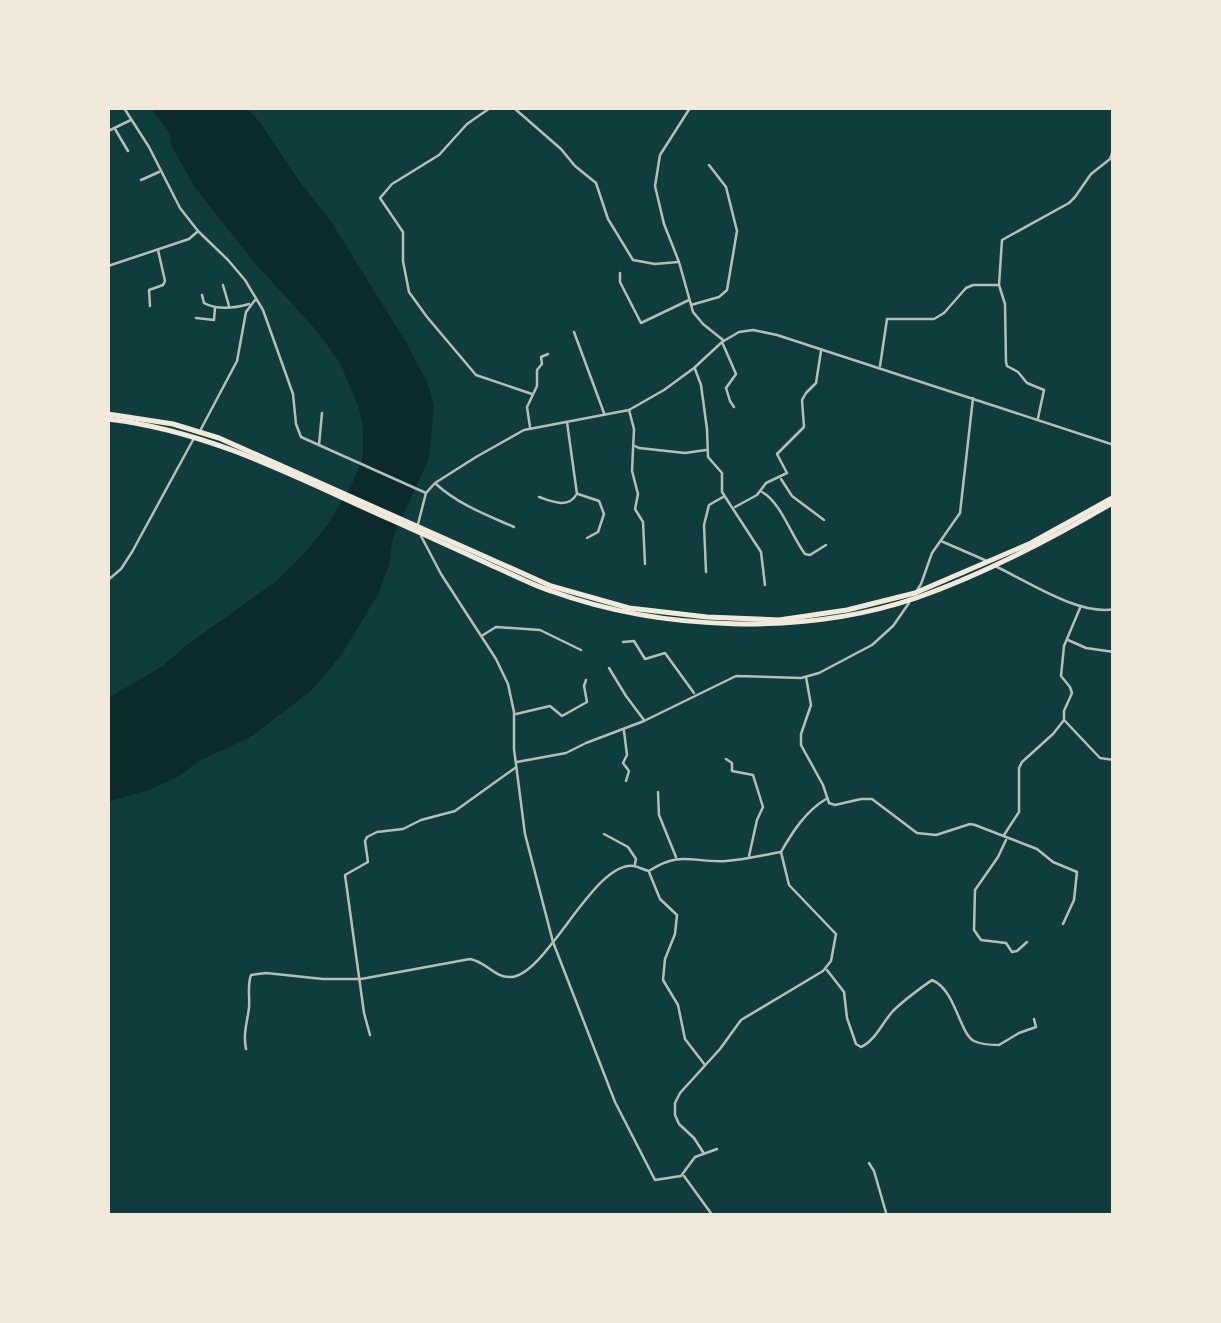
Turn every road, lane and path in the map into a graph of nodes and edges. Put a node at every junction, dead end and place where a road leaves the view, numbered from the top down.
1 (124, 108) edge
2 (490, 108) edge
3 (514, 108) edge
4 (690, 108) edge
5 (132, 120) junction
6 (115, 128) junction
7 (108, 131) edge
8 (1114, 148) edge
9 (128, 151) dead end
10 (1112, 159) edge
11 (709, 165) dead end
12 (160, 172) junction
13 (141, 180) dead end
14 (198, 231) junction
15 (157, 249) junction
16 (679, 262) junction
17 (108, 266) edge
18 (620, 274) dead end
19 (999, 285) junction
20 (223, 286) dead end
21 (202, 294) dead end
22 (256, 299) junction
23 (690, 303) junction
24 (251, 304) junction
25 (150, 306) dead end
26 (215, 306) junction
27 (230, 307) junction
28 (196, 318) dead end
29 (574, 332) dead end
30 (723, 342) junction
31 (821, 349) junction
32 (548, 354) dead end
33 (694, 368) junction
34 (880, 369) junction
35 (532, 394) junction
36 (973, 398) junction
37 (734, 407) dead end
38 (629, 410) junction
39 (322, 413) dead end
40 (604, 414) junction
41 (108, 416) edge
42 (1038, 420) junction
43 (567, 422) junction
44 (530, 428) junction
45 (201, 429) dead end
46 (194, 439) dead end
47 (635, 445) junction
48 (1114, 445) edge
49 (319, 446) junction
50 (708, 450) junction
51 (780, 477) junction
52 (435, 484) junction
53 (424, 492) junction
54 (760, 492) junction
55 (577, 494) junction
56 (538, 497) dead end
57 (724, 497) junction
58 (1114, 500) edge
59 (734, 508) junction
60 (824, 520) dead end
61 (514, 527) dead end
62 (587, 538) dead end
63 (940, 541) junction
64 (826, 546) dead end
65 (645, 564) dead end
66 (991, 564) junction
67 (706, 572) dead end
68 (108, 580) edge
69 (764, 585) dead end
70 (913, 596) junction
71 (1080, 608) junction
72 (1114, 609) edge
73 (482, 636) junction
74 (1067, 640) junction
75 (624, 642) dead end
76 (581, 650) dead end
77 (1114, 652) edge
78 (609, 668) dead end
79 (806, 677) junction
80 (586, 680) dead end
81 (695, 695) junction
82 (514, 714) junction
83 (1064, 720) junction
84 (644, 721) junction
85 (624, 729) junction
86 (726, 759) dead end
87 (1114, 760) edge
88 (516, 765) junction
89 (626, 781) dead end
90 (658, 792) dead end
91 (826, 798) junction
92 (604, 834) dead end
93 (1005, 837) junction
94 (782, 852) junction
95 (749, 857) junction
96 (677, 858) junction
97 (634, 866) junction
98 (649, 870) junction
99 (1063, 924) dead end
100 (553, 942) junction
101 (1026, 942) dead end
102 (826, 968) junction
103 (361, 979) junction
104 (1034, 1019) dead end
105 (370, 1035) dead end
106 (246, 1049) dead end
107 (706, 1067) junction
108 (717, 1149) dead end
109 (703, 1153) junction
110 (869, 1163) dead end
111 (683, 1175) junction
112 (713, 1216) edge
113 (886, 1216) edge

1 - 5 street
2 - 35 street
3 - 16 street
4 - 16 street
5 - 6 street
5 - 12 street
6 - 7 street
6 - 9 street
8 - 10 street
10 - 19 street
11 - 23 street
12 - 13 street
12 - 14 street
14 - 15 street
14 - 22 street
15 - 17 street
15 - 25 street
16 - 23 street
18 - 23 street
19 - 34 street
19 - 42 street
20 - 27 street
21 - 26 street
22 - 24 street
22 - 49 street
23 - 30 street
24 - 27 street
24 - 45 street
26 - 27 street
26 - 28 street
29 - 40 street
30 - 31 street
30 - 33 street
30 - 37 street
31 - 34 street
31 - 51 street
32 - 35 street
33 - 38 street
33 - 50 street
34 - 36 street
35 - 44 street
36 - 42 street
36 - 63 street
38 - 40 street
38 - 47 street
39 - 49 street
40 - 43 street
41 - 70 highway
42 - 48 street
43 - 44 street
43 - 55 street
44 - 52 street
46 - 68 street
47 - 50 street
47 - 65 street
49 - 53 street
50 - 57 street
51 - 54 street
51 - 60 street
52 - 53 street
52 - 61 street
53 - 73 street
54 - 59 street
54 - 64 street
55 - 56 street
55 - 62 street
57 - 59 street
57 - 67 street
58 - 66 highway
59 - 69 street
63 - 66 street
63 - 70 street
66 - 70 highway
66 - 71 street
70 - 79 street
71 - 72 street
71 - 74 street
73 - 76 street
73 - 82 street
74 - 77 street
74 - 83 street
75 - 81 street
78 - 84 street
79 - 81 street
79 - 91 street
80 - 82 street
81 - 84 street
82 - 88 street
83 - 87 street
83 - 93 street
84 - 85 street
85 - 88 street
85 - 89 street
86 - 95 street
88 - 100 street
88 - 103 street
90 - 96 street
91 - 93 street
91 - 94 street
92 - 97 street
93 - 99 street
93 - 101 street
94 - 95 street
94 - 102 street
95 - 96 street
96 - 98 street
97 - 98 street
97 - 100 street
98 - 107 street
100 - 103 street
100 - 111 street
102 - 104 street
102 - 107 street
103 - 105 street
103 - 106 street
107 - 109 street
108 - 109 street
109 - 111 street
110 - 113 street
111 - 112 street

